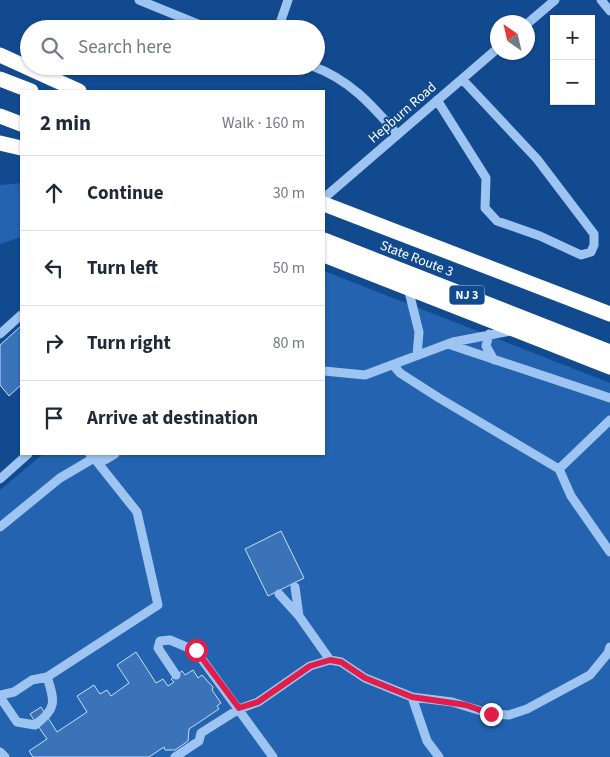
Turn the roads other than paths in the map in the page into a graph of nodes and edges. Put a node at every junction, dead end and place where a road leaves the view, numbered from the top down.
1 (139, 0) edge
2 (288, 0) edge
3 (555, 0) edge
4 (600, 0) edge
5 (610, 11) edge
6 (535, 17) edge
7 (188, 20) edge
8 (281, 20) edge
9 (0, 55) edge
10 (490, 55) edge
11 (20, 64) edge
12 (325, 71) edge
13 (44, 75) edge
14 (0, 79) edge
15 (462, 79) junction
16 (28, 90) edge
17 (77, 90) edge
18 (438, 100) junction
19 (0, 116) edge
20 (20, 124) edge
21 (397, 134) junction
22 (0, 143) edge
23 (20, 148) edge
24 (325, 197) edge
25 (325, 204) edge
26 (325, 240) edge
27 (325, 255) edge
28 (408, 288) junction
29 (610, 314) edge
30 (20, 316) edge
31 (514, 330) junction
32 (0, 334) edge
33 (489, 334) junction
34 (448, 344) junction
35 (610, 352) edge
36 (417, 356) junction
37 (494, 360) junction
38 (394, 366) junction
39 (610, 367) edge
40 (325, 371) edge
41 (610, 398) edge
42 (610, 420) edge
43 (27, 455) edge
44 (93, 455) edge
45 (114, 455) edge
46 (559, 469) junction
47 (0, 478) edge
48 (0, 527) edge
49 (610, 552) edge
50 (295, 587) dead end
51 (279, 594) dead end
52 (299, 616) junction
53 (610, 647) edge
54 (330, 660) junction
55 (176, 675) dead end
56 (47, 677) junction
57 (0, 696) edge
58 (412, 697) junction
59 (239, 708) junction
60 (0, 752) edge
61 (5, 757) edge
62 (175, 757) edge
63 (273, 757) edge
64 (439, 757) edge

1 - 7 street
2 - 8 street
3 - 6 street
4 - 5 street
9 - 11 highway
10 - 15 street, Hepburn Road
12 - 21 street
13 - 17 highway
14 - 16 highway
15 - 18 street, Hepburn Road
15 - 18 street
18 - 21 street, Hepburn Road
19 - 20 highway
21 - 24 street, Hepburn Road
22 - 23 highway
25 - 29 highway, State Route 3 / NJ 3
26 - 35 highway, State Route 3 / NJ 3
27 - 28 highway
28 - 31 highway
28 - 36 street
30 - 32 street
31 - 33 street
31 - 39 highway
33 - 34 street
33 - 37 street
34 - 36 street
34 - 37 street
36 - 38 street
37 - 41 street
38 - 40 street
38 - 46 street
42 - 46 street
43 - 47 street
44 - 45 street
44 - 48 street
44 - 56 street
46 - 49 street
50 - 52 street
51 - 52 street
52 - 54 street
53 - 58 street
54 - 58 street
54 - 59 street
55 - 59 street
56 - 57 street
56 - 57 street
58 - 64 street
59 - 62 street
59 - 63 street
60 - 61 street

